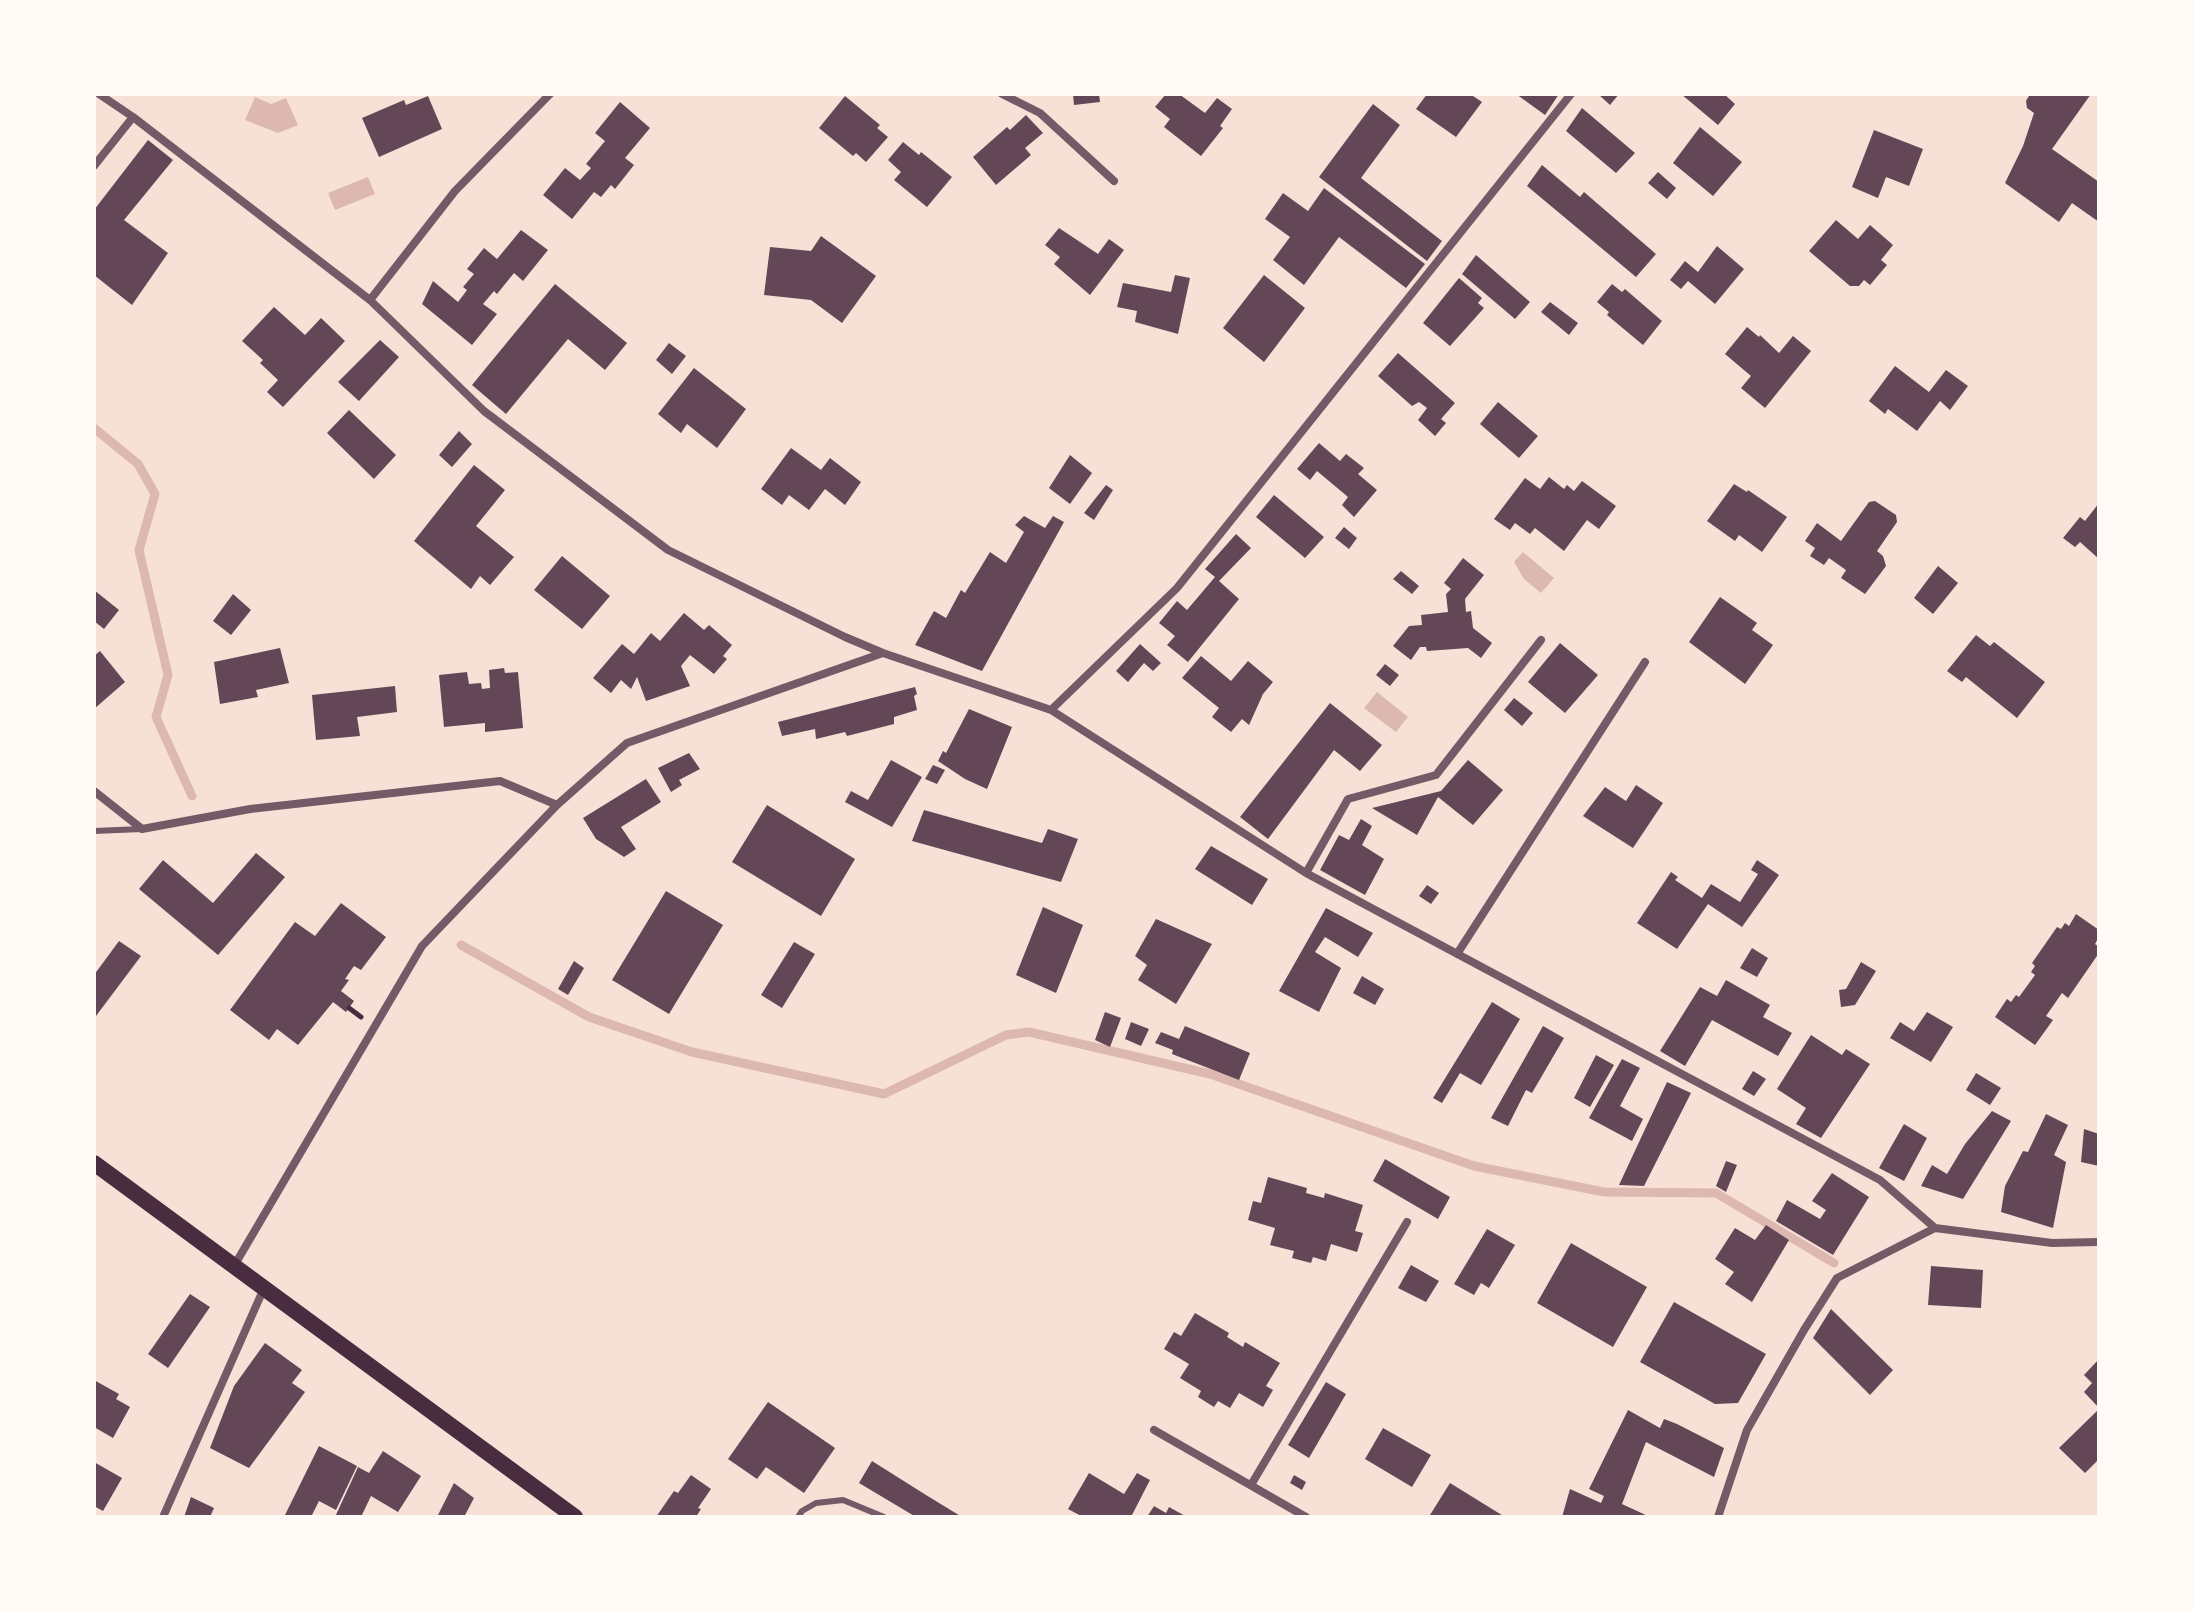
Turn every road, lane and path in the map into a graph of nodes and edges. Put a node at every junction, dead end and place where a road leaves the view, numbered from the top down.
1 (99, 94) edge
2 (550, 94) edge
3 (1002, 94) edge
4 (1571, 94) edge
5 (133, 117) junction
6 (94, 166) edge
7 (1114, 181) dead end
8 (370, 300) junction
9 (1541, 640) dead end
10 (883, 653) junction
11 (1645, 662) dead end
12 (1051, 710) junction
13 (94, 791) edge
14 (557, 805) junction
15 (142, 829) junction
16 (94, 831) edge
17 (1306, 873) junction
18 (1457, 954) junction
19 (94, 1163) edge
20 (1407, 1222) dead end
21 (1935, 1228) junction
22 (2099, 1242) edge
23 (234, 1266) junction
24 (264, 1288) junction
25 (1154, 1430) dead end
26 (1251, 1485) junction
27 (163, 1517) edge
28 (575, 1517) edge
29 (798, 1517) edge
30 (884, 1517) edge
31 (1306, 1517) edge
32 (1718, 1517) edge

1 - 5 street
2 - 8 street
3 - 7 street
4 - 12 street
5 - 6 street
5 - 8 street
8 - 10 street
9 - 17 street
10 - 12 street
10 - 14 street
11 - 18 street
12 - 17 street
13 - 15 street
14 - 15 street
14 - 23 street
15 - 16 lane
17 - 18 street
18 - 21 street
19 - 23 main road
20 - 26 street
21 - 22 street
21 - 32 street
23 - 24 main road
24 - 27 street
24 - 28 main road
25 - 26 street
26 - 31 street
29 - 30 lane

